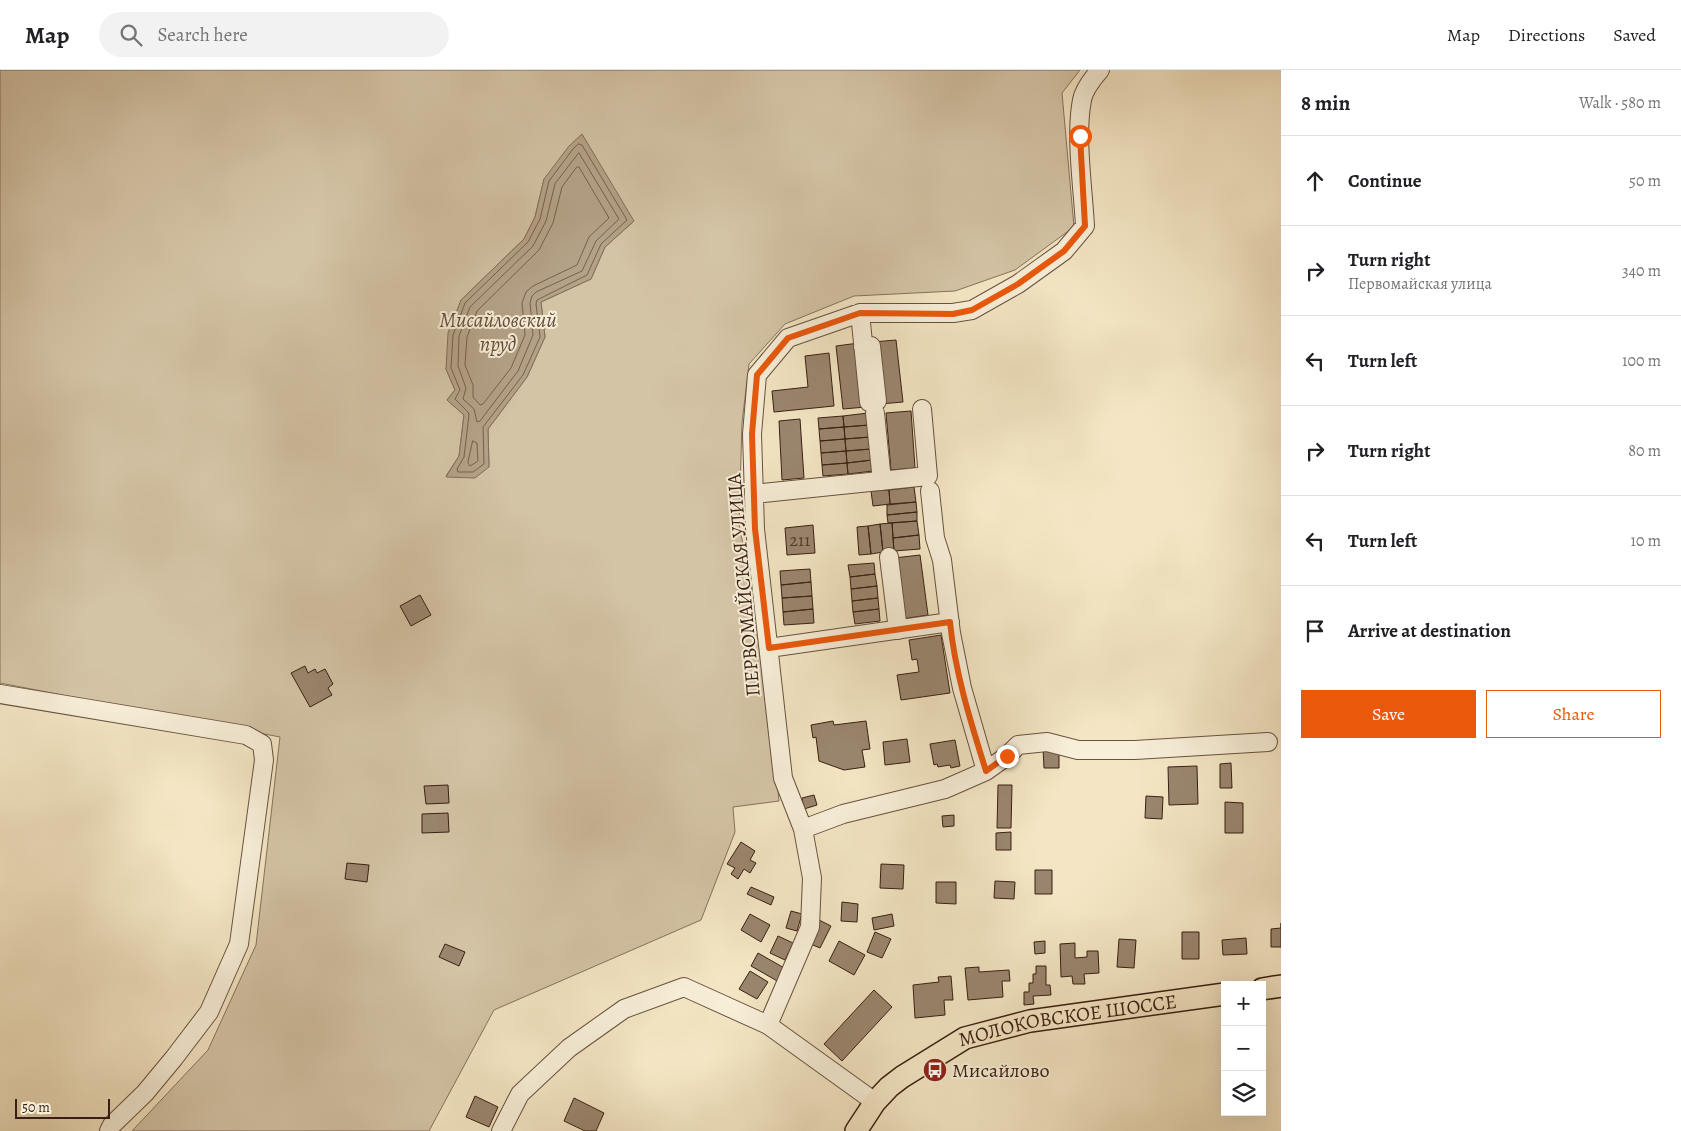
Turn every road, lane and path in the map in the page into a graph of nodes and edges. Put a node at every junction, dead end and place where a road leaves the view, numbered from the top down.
1 (1100, 70) edge
2 (860, 313) junction
3 (863, 347) dead end
4 (922, 409) dead end
5 (875, 413) dead end
6 (882, 481) junction
7 (930, 491) dead end
8 (754, 494) junction
9 (889, 557) dead end
10 (950, 622) junction
11 (898, 630) junction
12 (769, 648) junction
13 (0, 694) edge
14 (1268, 742) dead end
15 (986, 771) junction
16 (803, 829) junction
17 (1281, 986) edge
18 (1266, 988) edge
19 (1221, 995) edge
20 (768, 1025) junction
21 (875, 1102) junction
22 (110, 1131) edge
23 (501, 1131) edge
24 (856, 1131) edge

1 - 2 street, ПЕРВОМАЙСКАЯ УЛИЦА
2 - 3 street
2 - 8 street, ПЕРВОМАЙСКАЯ УЛИЦА
4 - 6 street
5 - 6 street
6 - 8 street
7 - 10 street
8 - 12 street, ПЕРВОМАЙСКАЯ УЛИЦА
9 - 11 street
10 - 11 street
10 - 15 street
11 - 12 street
12 - 16 street, ПЕРВОМАЙСКАЯ УЛИЦА
13 - 22 street
14 - 15 street
15 - 16 street
16 - 20 street, ПЕРВОМАЙСКАЯ УЛИЦА
17 - 18 main road
19 - 21 main road, МОЛОКОВСКОЕ ШОССЕ
20 - 21 street
20 - 23 street
21 - 24 main road, МОЛОКОВСКОЕ ШОССЕ

